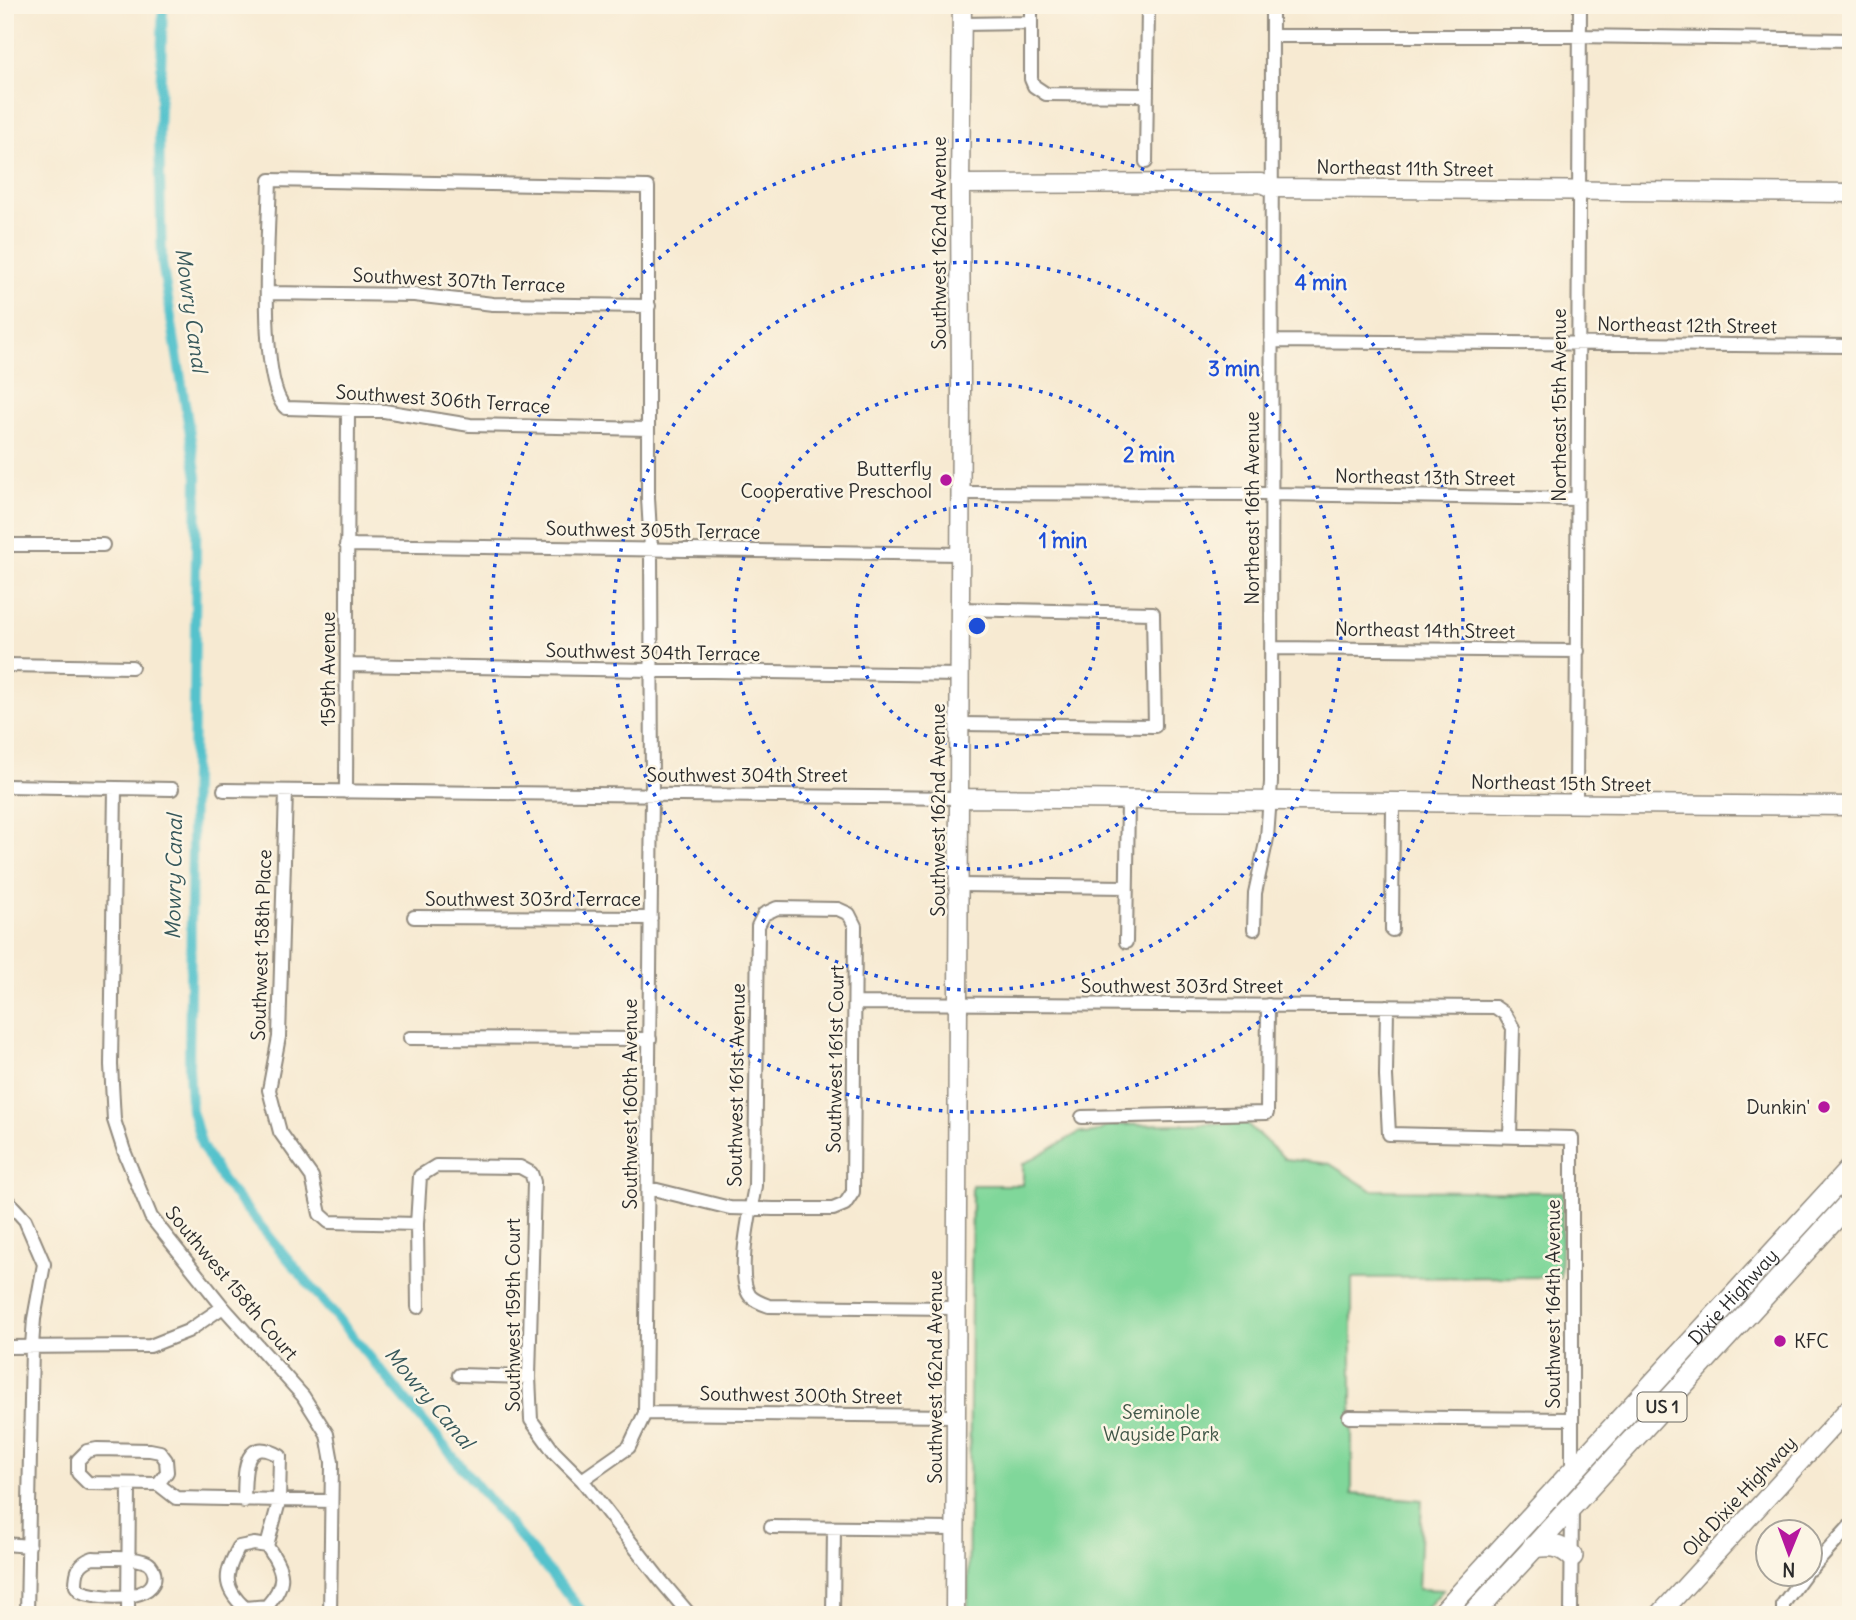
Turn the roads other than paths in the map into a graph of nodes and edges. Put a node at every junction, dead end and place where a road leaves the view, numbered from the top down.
1 (962, 5) edge
2 (1031, 5) edge
3 (1148, 5) edge
4 (1272, 5) edge
5 (1580, 5) edge
6 (1031, 23) junction
7 (962, 24) junction
8 (1272, 36) junction
9 (1579, 36) junction
10 (1851, 40) edge
11 (1147, 95) junction
12 (1146, 162) dead end
13 (960, 184) junction
14 (1272, 188) junction
15 (1579, 192) junction
16 (1851, 193) edge
17 (268, 293) junction
18 (649, 306) junction
19 (1271, 341) junction
20 (1577, 343) junction
21 (1851, 346) edge
22 (348, 411) junction
23 (648, 429) junction
24 (960, 492) junction
25 (1271, 494) junction
26 (1577, 499) junction
27 (5, 545) edge
28 (103, 545) dead end
29 (346, 545) junction
30 (651, 549) junction
31 (960, 554) junction
32 (959, 609) junction
33 (1272, 648) junction
34 (1578, 651) junction
35 (5, 665) edge
36 (348, 665) junction
37 (132, 667) dead end
38 (650, 671) junction
39 (959, 675) junction
40 (959, 724) junction
41 (5, 786) edge
42 (115, 788) junction
43 (172, 789) dead end
44 (224, 790) dead end
45 (286, 791) junction
46 (346, 792) junction
47 (652, 796) junction
48 (959, 798) junction
49 (1128, 799) junction
50 (1270, 801) junction
51 (1393, 802) junction
52 (1576, 804) junction
53 (1851, 806) edge
54 (959, 886) junction
55 (1126, 887) junction
56 (849, 914) joint
57 (414, 918) dead end
58 (651, 918) junction
59 (1254, 929) dead end
60 (1392, 930) dead end
61 (1126, 942) dead end
62 (856, 1003) junction
63 (958, 1005) junction
64 (1268, 1005) junction
65 (1387, 1006) junction
66 (410, 1038) dead end
67 (650, 1039) junction
68 (1082, 1117) dead end
69 (1510, 1137) junction
70 (1851, 1168) edge
71 (1851, 1185) edge
72 (649, 1188) junction
73 (5, 1198) edge
74 (1851, 1201) edge
75 (751, 1208) junction
76 (417, 1224) junction
77 (1797, 1260) junction
78 (223, 1307) junction
79 (418, 1307) dead end
80 (955, 1308) junction
81 (32, 1346) junction
82 (5, 1347) edge
83 (459, 1375) dead end
84 (529, 1377) junction
85 (1851, 1406) edge
86 (645, 1413) junction
87 (956, 1416) junction
88 (1349, 1417) dead end
89 (1572, 1419) junction
90 (1617, 1424) junction
91 (1572, 1471) junction
92 (582, 1480) junction
93 (158, 1484) junction
94 (129, 1485) junction
95 (244, 1501) junction
96 (331, 1501) junction
97 (279, 1502) junction
98 (1572, 1505) junction
99 (1851, 1525) edge
100 (771, 1527) dead end
101 (834, 1528) junction
102 (955, 1530) junction
103 (5, 1544) edge
104 (29, 1546) junction
105 (267, 1546) junction
106 (1529, 1552) junction
107 (1825, 1554) edge
108 (1572, 1556) junction
109 (128, 1559) junction
110 (1796, 1588) edge
111 (127, 1595) junction
112 (1783, 1609) edge
113 (1472, 1614) edge
114 (27, 1615) edge
115 (128, 1615) edge
116 (330, 1615) edge
117 (690, 1615) edge
118 (833, 1615) edge
119 (955, 1615) edge
120 (1441, 1615) edge
121 (1571, 1615) edge
122 (1659, 1615) edge

1 - 7 street, Southwest 162nd Avenue
2 - 6 street
3 - 11 street
4 - 8 street, Northeast 16th Avenue
5 - 9 street, Northeast 15th Avenue
6 - 7 street
6 - 11 street
7 - 13 street, Southwest 162nd Avenue
8 - 9 street
8 - 14 street, Northeast 16th Avenue
9 - 10 street
9 - 15 street, Northeast 15th Avenue
11 - 12 street
13 - 14 street, Northeast 11th Street
13 - 24 street, Southwest 162nd Avenue
14 - 15 street, Northeast 11th Street
14 - 19 street, Northeast 16th Avenue
15 - 16 street, Northeast 11th Street
15 - 20 street, Northeast 15th Avenue
17 - 18 street, Southwest 307th Terrace
17 - 18 street
17 - 22 street, Southwest 306th Terrace
18 - 23 street
19 - 20 street, Northeast 12th Street
19 - 25 street, Northeast 16th Avenue
20 - 21 street, Northeast 12th Street
20 - 26 street, Northeast 15th Avenue
22 - 23 street, Southwest 306th Terrace
22 - 29 street, 159th Avenue
23 - 30 street
24 - 25 street, Northeast 13th Street
24 - 31 street, Southwest 162nd Avenue
25 - 26 street, Northeast 13th Street
25 - 33 street, Northeast 16th Avenue
26 - 34 street, Northeast 15th Avenue
27 - 28 street
29 - 30 street, Southwest 305th Terrace
29 - 36 street, 159th Avenue
30 - 31 street, Southwest 305th Terrace
30 - 38 street, Southwest 160th Avenue
31 - 32 street, Southwest 162nd Avenue
32 - 39 street, Southwest 162nd Avenue
32 - 40 street
33 - 34 street, Northeast 14th Street
33 - 50 street, Northeast 16th Avenue
34 - 52 street, Northeast 15th Avenue
35 - 37 street
36 - 38 street, Southwest 304th Terrace
36 - 46 street, 159th Avenue
38 - 39 street, Southwest 304th Terrace
38 - 47 street, Southwest 160th Avenue
39 - 40 street, Southwest 162nd Avenue
40 - 48 street, Southwest 162nd Avenue
41 - 42 street
42 - 43 street
42 - 78 street, Southwest 158th Court
44 - 45 street, Southwest 304th Street
45 - 46 street, Southwest 304th Street
45 - 76 street, Southwest 158th Place
46 - 47 street, Southwest 304th Street
47 - 48 street, Southwest 304th Street
47 - 58 street, Southwest 160th Avenue
48 - 49 street, Southwest 304th Street
48 - 54 street, Southwest 162nd Avenue
49 - 50 street, Southwest 304th Street
49 - 55 street
50 - 51 street, Northeast 15th Street
50 - 59 street, Northeast 16th Avenue
51 - 52 street, Northeast 15th Street
51 - 60 street
52 - 53 street, Northeast 15th Street
54 - 55 street
54 - 63 street, Southwest 162nd Avenue
55 - 61 street
56 - 62 street, Southwest 161st Court
56 - 75 street, Southwest 161st Avenue
57 - 58 street, Southwest 303rd Terrace
58 - 67 street, Southwest 160th Avenue
62 - 63 street, Southwest 303rd Street
62 - 75 street, Southwest 161st Court
63 - 64 street, Southwest 303rd Street
63 - 80 street, Southwest 162nd Avenue
64 - 65 street, Southwest 303rd Street
64 - 68 street
65 - 69 street, Southwest 303rd Street
65 - 69 street
66 - 67 street
67 - 72 street, Southwest 160th Avenue
69 - 89 street, Southwest 164th Avenue
70 - 90 highway, Dixie Highway / US 1
71 - 77 highway
72 - 75 street
72 - 86 street, Southwest 160th Avenue
73 - 81 street
74 - 77 highway, Dixie Highway / US 1
75 - 80 street, Southwest 161st Avenue
76 - 79 street
76 - 84 street, Southwest 159th Court
77 - 98 highway, US 1
78 - 81 street
78 - 96 street, Southwest 158th Court
80 - 87 street, Southwest 162nd Avenue
81 - 82 street
81 - 104 street
83 - 84 street
84 - 92 street, Southwest 159th Court
85 - 122 street, Old Dixie Highway
86 - 87 street, Southwest 300th Street
86 - 92 street
87 - 102 street, Southwest 162nd Avenue
88 - 89 street
89 - 91 street, Southwest 164th Avenue
90 - 91 highway, US 1
90 - 98 highway
91 - 106 highway
91 - 120 highway, US 1
92 - 117 street, Southwest 159th Court
93 - 94 street
93 - 94 street
93 - 95 street
94 - 109 street
95 - 97 street
95 - 97 street
96 - 97 street
96 - 116 street, Southwest 158th Court
97 - 105 street
98 - 106 highway, US 1
98 - 108 street
99 - 107 street
100 - 101 street
101 - 102 street
101 - 118 street
102 - 119 street, Southwest 162nd Avenue
103 - 104 street
104 - 114 street
105 - 105 street
106 - 108 highway
106 - 113 highway, US 1
108 - 121 street
109 - 111 street
109 - 111 street
109 - 111 street
110 - 112 street
111 - 115 street

